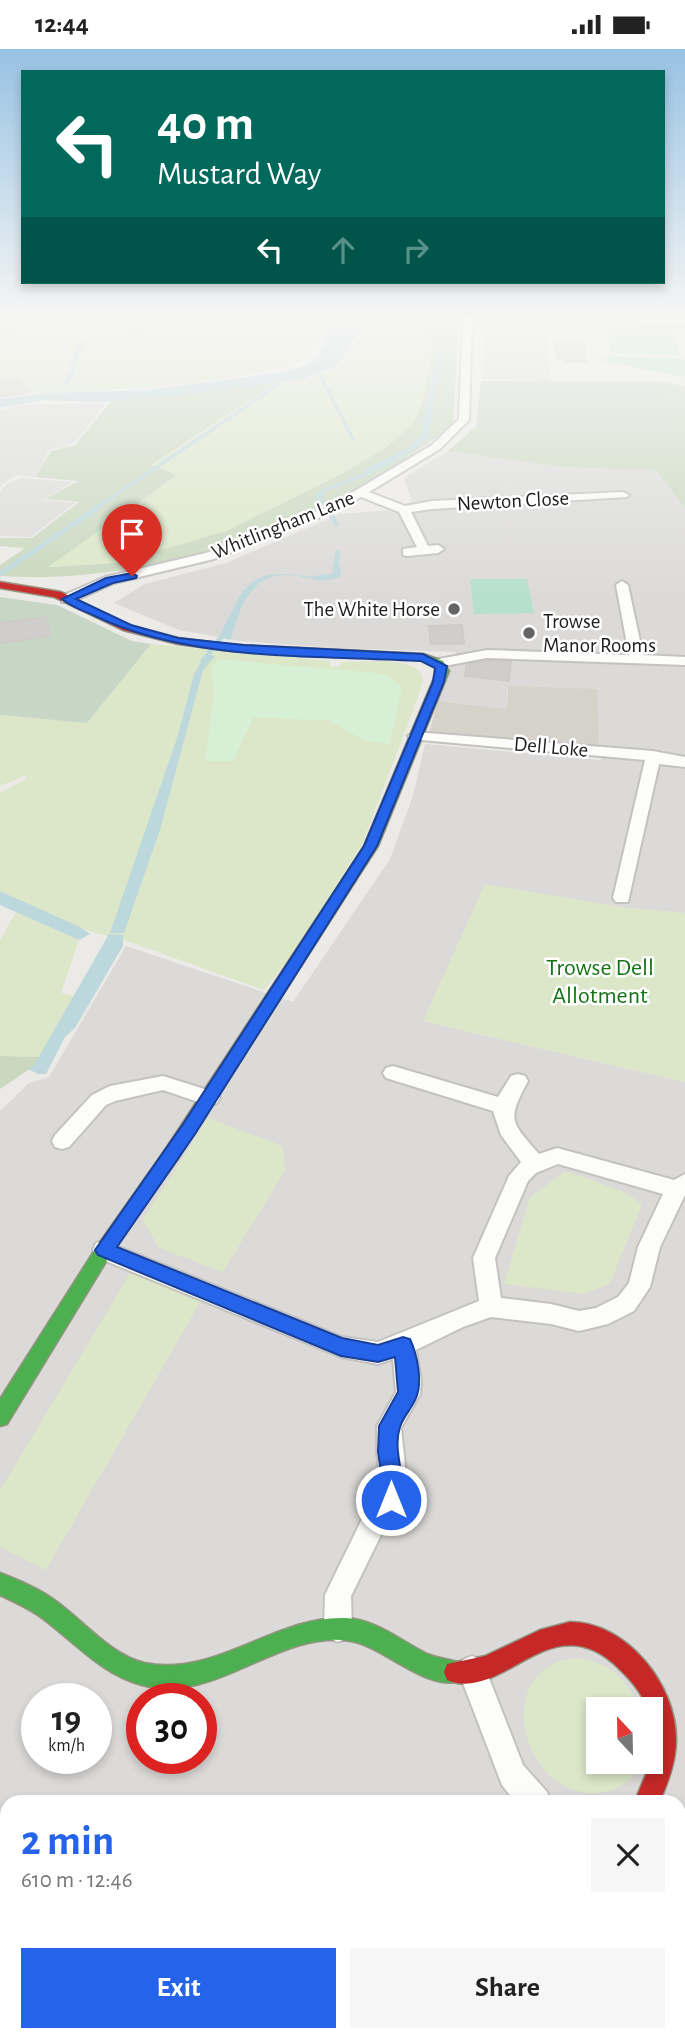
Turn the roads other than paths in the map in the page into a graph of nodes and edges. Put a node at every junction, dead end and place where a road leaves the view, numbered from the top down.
1 (462, 411) edge
2 (361, 493) junction
3 (623, 495) dead end
4 (404, 510) junction
5 (438, 549) dead end
6 (424, 550) junction
7 (407, 552) dead end
8 (7, 585) edge
9 (622, 585) dead end
10 (67, 599) junction
11 (637, 659) junction
12 (685, 661) edge
13 (439, 663) junction
14 (415, 736) junction
15 (653, 756) junction
16 (685, 762) edge
17 (622, 898) dead end
18 (393, 1073) dead end
19 (518, 1081) dead end
20 (210, 1098) junction
21 (504, 1107) junction
22 (62, 1141) dead end
23 (535, 1164) junction
24 (681, 1186) edge
25 (104, 1250) junction
26 (491, 1307) junction
27 (403, 1345) junction
28 (0, 1417) edge
29 (0, 1584) edge
30 (338, 1628) junction
31 (472, 1670) junction
32 (529, 1795) edge
33 (652, 1795) edge

1 - 2 street, Whitlingham Lane
2 - 4 street
2 - 10 street, Whitlingham Lane
3 - 4 street, Newton Close
4 - 6 street
5 - 6 street
6 - 7 street
8 - 10 street
9 - 11 street
10 - 13 street
11 - 12 street
11 - 13 street
13 - 14 street
14 - 15 street, Dell Loke
14 - 20 street
15 - 16 street, Dell Loke
15 - 17 street
18 - 21 street
19 - 21 street
20 - 22 street
20 - 25 street
21 - 23 street
23 - 24 street
23 - 26 street
24 - 26 street
25 - 27 street
25 - 28 street
26 - 27 street
27 - 30 street
29 - 30 street
30 - 31 street
31 - 32 street
31 - 33 street

